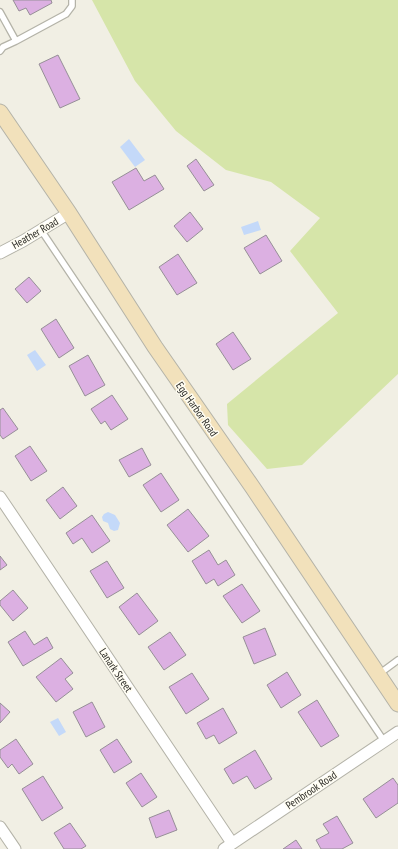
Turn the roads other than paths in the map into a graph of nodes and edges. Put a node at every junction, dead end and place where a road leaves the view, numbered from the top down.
1 (72, 0) edge
2 (0, 12) edge
3 (16, 41) junction
4 (0, 44) edge
5 (0, 52) edge
6 (0, 112) edge
7 (69, 213) junction
8 (41, 230) junction
9 (0, 253) edge
10 (0, 497) edge
11 (398, 660) edge
12 (378, 675) junction
13 (398, 704) edge
14 (398, 732) edge
15 (384, 741) junction
16 (0, 827) edge
17 (228, 846) edge
18 (15, 849) edge

1 - 3 lane
2 - 3 lane
3 - 4 lane
3 - 5 lane
6 - 7 main road, Egg Harbor Road
7 - 8 street, Heather Road
7 - 12 main road, Egg Harbor Road
8 - 9 street, Heather Road
8 - 15 lane
10 - 17 street, Lanark Street
11 - 12 lane
12 - 13 main road, Egg Harbor Road
14 - 15 street, Pembrook Road
15 - 17 street, Pembrook Road
16 - 18 street

